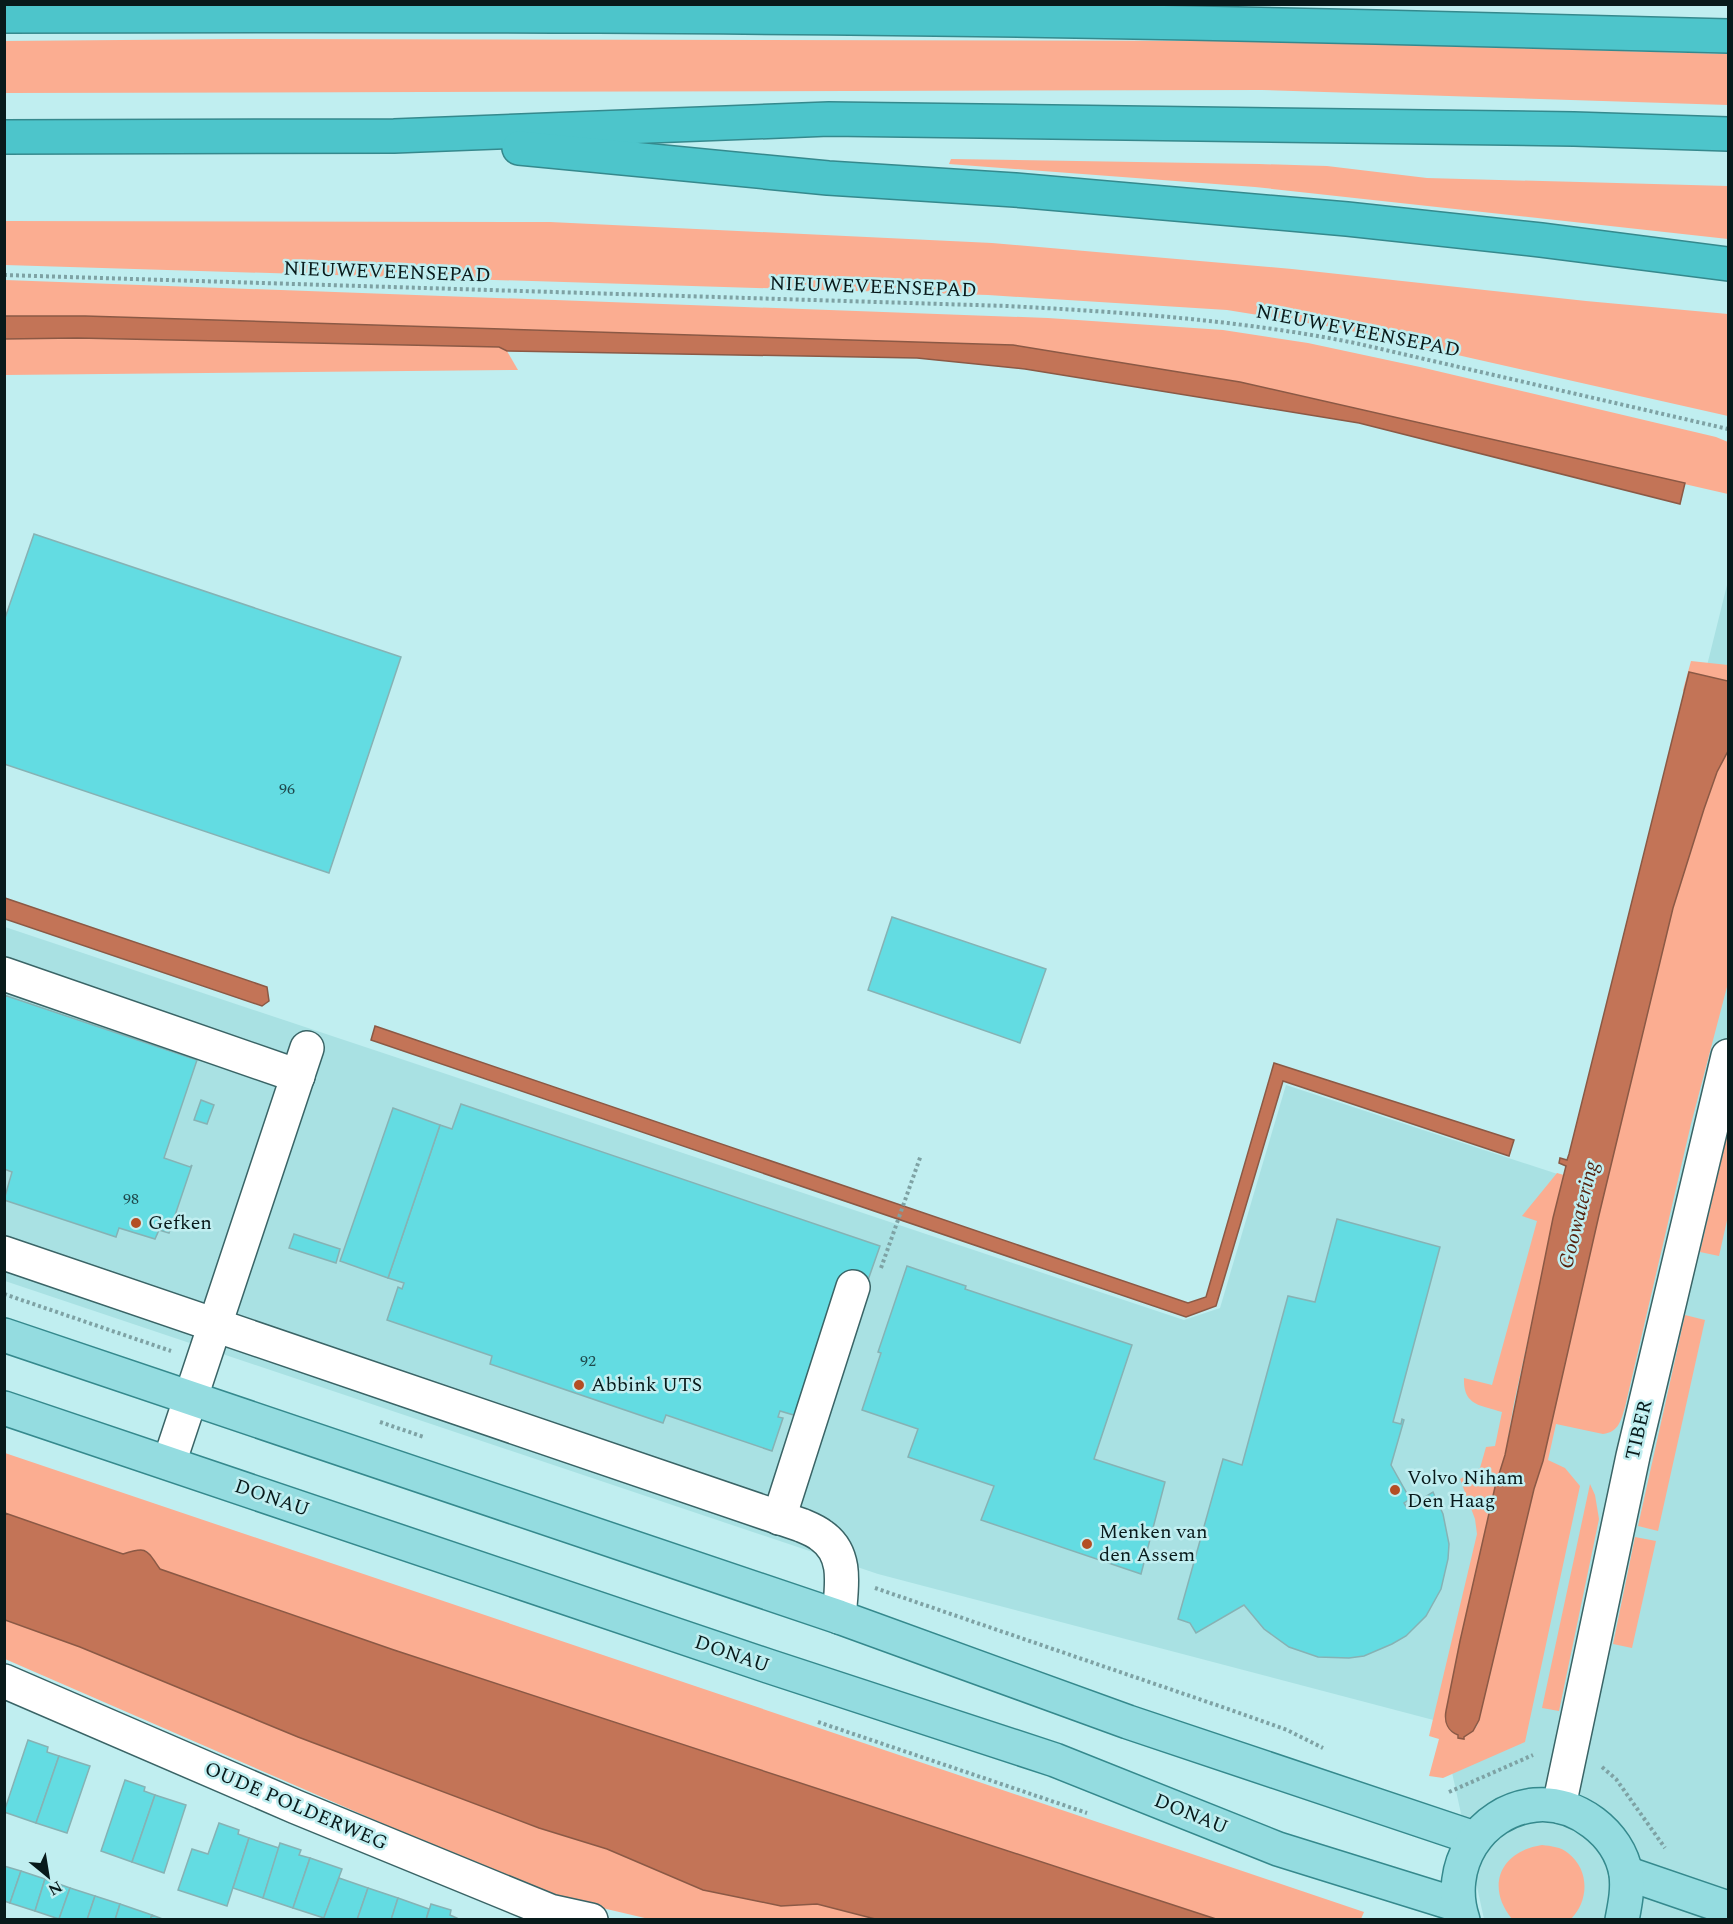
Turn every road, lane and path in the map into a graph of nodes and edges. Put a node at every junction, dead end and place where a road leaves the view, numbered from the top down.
1 (4, 16) edge
2 (1728, 36) edge
3 (1728, 134) edge
4 (394, 136) junction
5 (4, 137) edge
6 (1728, 264) edge
7 (4, 275) edge
8 (1728, 429) edge
9 (4, 974) edge
10 (1728, 1056) edge
11 (921, 1155) dead end
12 (896, 1228) dead end
13 (4, 1253) edge
14 (853, 1287) dead end
15 (214, 1325) junction
16 (4, 1335) edge
17 (190, 1398) junction
18 (4, 1408) edge
19 (169, 1463) junction
20 (779, 1518) junction
21 (839, 1617) junction
22 (4, 1681) edge
23 (1559, 1806) junction
24 (1474, 1838) junction
25 (1626, 1873) junction
26 (1728, 1908) edge
27 (1460, 1912) edge
28 (586, 1919) edge
29 (1622, 1920) edge

1 - 2 highway
3 - 4 highway
4 - 5 highway
4 - 6 highway
7 - 8 path, NIEUWEVEENSEPAD
9 - 15 street
10 - 23 street, TIBER
11 - 12 path
13 - 15 street
14 - 20 street
15 - 17 street
15 - 20 street
16 - 17 main road
17 - 19 street
17 - 21 main road
18 - 19 main road, DONAU
19 - 27 main road, DONAU
20 - 21 street
21 - 24 main road
22 - 28 street, OUDE POLDERWEG
23 - 24 main road
23 - 25 main road
24 - 27 main road
25 - 26 main road
25 - 29 main road

